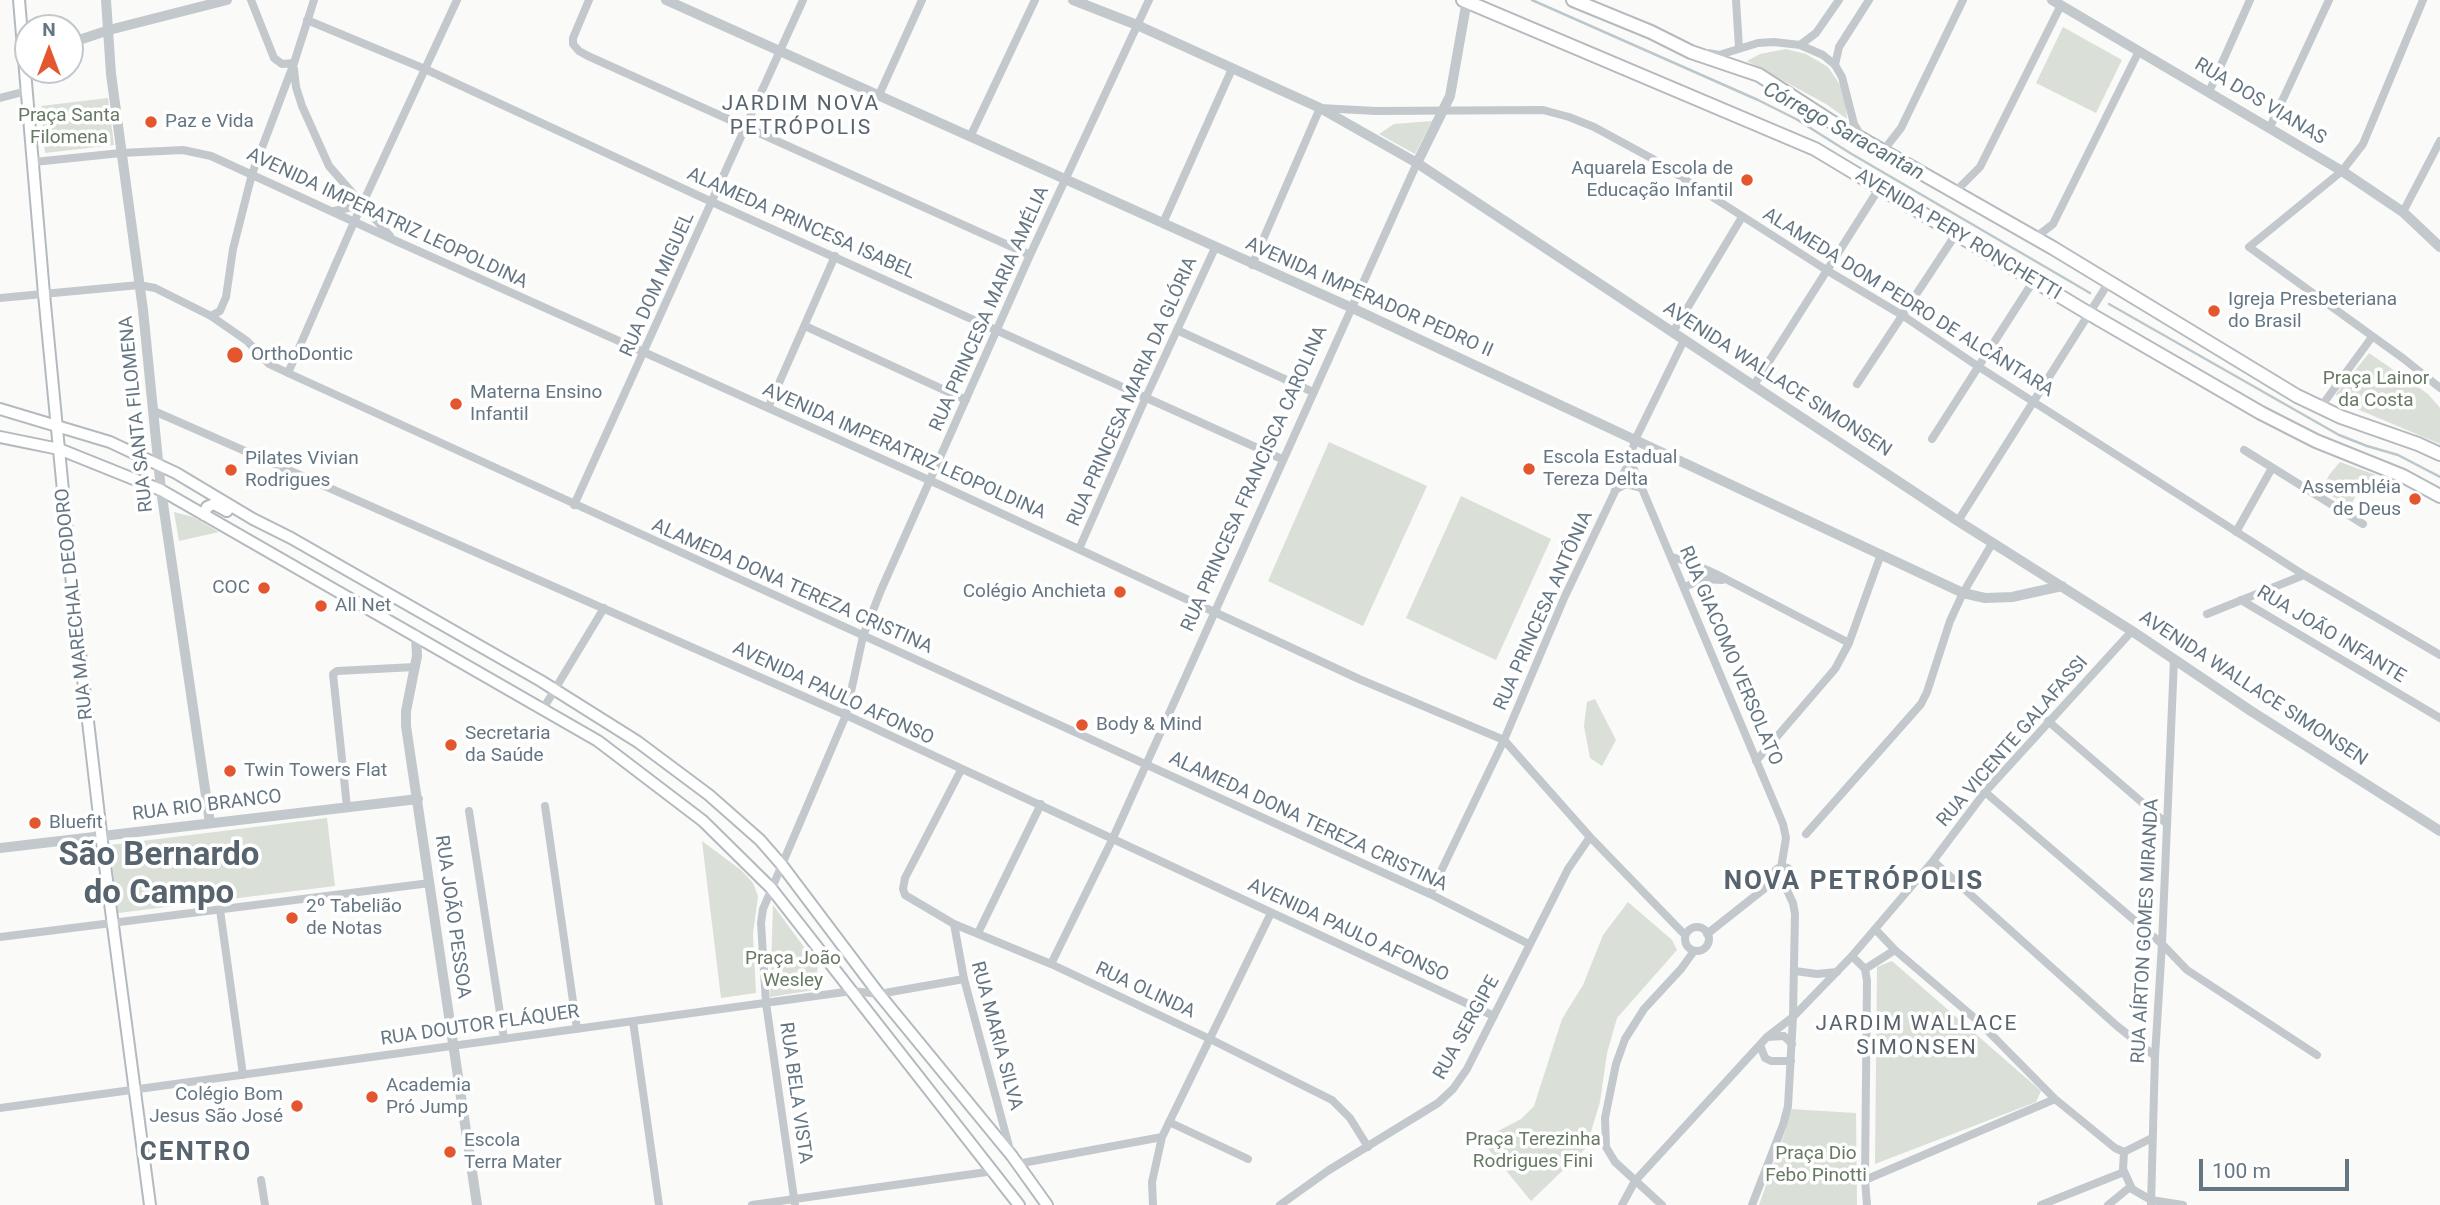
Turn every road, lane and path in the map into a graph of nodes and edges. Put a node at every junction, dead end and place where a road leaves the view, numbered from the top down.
1 (106, 0) edge
2 (227, 0) edge
3 (251, 0) edge
4 (314, 0) edge
5 (457, 0) edge
6 (589, 0) edge
7 (666, 0) edge
8 (803, 0) edge
9 (922, 0) edge
10 (1034, 0) edge
11 (1073, 0) edge
12 (1149, 0) edge
13 (1573, 0) edge
14 (1736, 0) edge
15 (1839, 0) edge
16 (1869, 0) edge
17 (1963, 0) edge
18 (2250, 0) edge
19 (2329, 0) edge
20 (2423, 0) edge
21 (1465, 1) edge
22 (2056, 2) edge
23 (307, 20) junction
24 (1137, 25) junction
25 (109, 30) junction
26 (1651, 32) junction
27 (84, 38) edge
28 (1800, 45) junction
29 (1739, 48) junction
30 (781, 50) junction
31 (2139, 51) junction
32 (294, 63) junction
33 (1835, 65) junction
34 (425, 69) junction
35 (1232, 69) junction
36 (27, 84) edge
37 (27, 91) junction
38 (2209, 92) junction
39 (879, 95) junction
40 (0, 98) edge
41 (1320, 108) junction
42 (1445, 109) junction
43 (746, 127) junction
44 (2270, 127) junction
45 (971, 135) junction
46 (2440, 141) edge
47 (1877, 148) junction
48 (121, 153) junction
49 (34, 162) junction
50 (1417, 163) junction
51 (2342, 171) junction
52 (252, 174) junction
53 (1067, 179) junction
54 (1880, 187) junction
55 (1955, 192) junction
56 (712, 202) junction
57 (362, 205) junction
58 (333, 211) junction
59 (2403, 212) junction
60 (1742, 217) junction
61 (354, 222) junction
62 (1163, 223) junction
63 (1956, 234) junction
64 (2035, 238) junction
65 (396, 241) junction
66 (2440, 247) edge
67 (1215, 248) junction
68 (1030, 255) junction
69 (835, 256) junction
70 (1252, 265) junction
71 (1828, 271) junction
72 (2034, 280) junction
73 (139, 285) junction
74 (2106, 287) junction
75 (44, 294) junction
76 (0, 298) edge
77 (1350, 307) junction
78 (2093, 309) junction
79 (1902, 314) junction
80 (211, 316) junction
81 (805, 326) junction
82 (998, 329) junction
83 (1177, 330) junction
84 (1673, 332) junction
85 (2372, 337) junction
86 (1684, 340) junction
87 (645, 352) junction
88 (1979, 367) junction
89 (288, 373) junction
90 (1857, 384) dead end
91 (1754, 385) junction
92 (2439, 386) edge
93 (1313, 392) junction
94 (1146, 397) junction
95 (966, 400) junction
96 (2033, 402) junction
97 (768, 408) junction
98 (2320, 408) junction
99 (0, 409) edge
100 (154, 411) junction
101 (56, 424) junction
102 (0, 437) edge
103 (1932, 439) dead end
104 (1635, 440) junction
105 (59, 449) junction
106 (2244, 450) dead end
107 (2440, 454) edge
108 (1282, 459) junction
109 (1630, 460) junction
110 (158, 463) junction
111 (2272, 468) junction
112 (928, 481) junction
113 (1642, 488) junction
114 (161, 490) junction
115 (1615, 490) junction
116 (2440, 496) edge
117 (574, 505) junction
118 (204, 515) junction
119 (253, 519) junction
120 (1958, 521) junction
121 (2363, 524) dead end
122 (2236, 532) junction
123 (1993, 542) junction
124 (1079, 549) junction
125 (1881, 554) junction
126 (1672, 557) junction
127 (2304, 575) junction
128 (1733, 583) junction
129 (2062, 586) junction
130 (1685, 587) junction
131 (1963, 593) junction
132 (2241, 600) junction
133 (604, 608) junction
134 (1215, 611) junction
135 (2207, 614) dead end
136 (2133, 631) junction
137 (416, 635) junction
138 (863, 636) junction
139 (1849, 643) junction
140 (2440, 654) edge
141 (2174, 659) junction
142 (415, 667) junction
143 (555, 689) junction
144 (543, 709) junction
145 (846, 715) junction
146 (2440, 718) edge
147 (2048, 721) junction
148 (1504, 740) junction
149 (1756, 761) junction
150 (1145, 765) junction
151 (961, 770) junction
152 (1985, 792) junction
153 (418, 799) junction
154 (1041, 804) junction
155 (545, 806) dead end
156 (347, 807) junction
157 (469, 811) dead end
158 (210, 823) junction
159 (2167, 824) junction
160 (2440, 831) edge
161 (1806, 834) dead end
162 (102, 836) junction
163 (1590, 837) junction
164 (1113, 838) junction
165 (0, 848) edge
166 (1933, 861) junction
167 (781, 863) junction
168 (1781, 867) junction
169 (1774, 880) junction
170 (430, 883) junction
171 (1785, 886) junction
172 (771, 888) junction
173 (1430, 894) junction
174 (220, 910) junction
175 (1271, 913) junction
176 (113, 923) junction
177 (954, 924) junction
178 (1875, 929) junction
179 (978, 933) junction
180 (1707, 934) junction
181 (1685, 936) junction
182 (0, 937) edge
183 (1529, 944) junction
184 (2162, 944) junction
185 (1895, 950) junction
186 (1693, 951) junction
187 (1852, 956) junction
188 (1051, 964) junction
189 (1866, 969) junction
190 (1795, 971) junction
191 (1837, 972) junction
192 (964, 979) junction
193 (852, 991) junction
194 (878, 994) junction
195 (766, 1003) junction
196 (1494, 1016) junction
197 (1793, 1017) junction
198 (633, 1021) junction
199 (578, 1029) junction
200 (1767, 1037) junction
201 (503, 1039) junction
202 (1210, 1039) junction
203 (1792, 1044) junction
204 (1760, 1045) junction
205 (454, 1046) junction
206 (2317, 1055) dead end
207 (2155, 1056) junction
208 (1791, 1060) junction
209 (243, 1075) junction
210 (134, 1090) junction
211 (2055, 1099) junction
212 (0, 1108) edge
213 (1169, 1122) junction
214 (1162, 1137) junction
215 (2152, 1138) junction
216 (1368, 1147) junction
217 (2124, 1152) junction
218 (1014, 1160) junction
219 (1248, 1160) dead end
220 (994, 1171) junction
221 (2124, 1172) junction
222 (261, 1180) dead end
223 (1865, 1180) junction
224 (1635, 1181) junction
225 (2130, 1187) junction
226 (794, 1202) edge
227 (2151, 1203) edge
228 (150, 1205) edge
229 (265, 1205) edge
230 (477, 1205) edge
231 (659, 1205) edge
232 (752, 1205) edge
233 (1019, 1205) edge
234 (1046, 1205) edge
235 (1153, 1205) edge
236 (1280, 1205) edge
237 (1622, 1205) edge
238 (1662, 1205) edge
239 (1752, 1205) edge
240 (1867, 1205) edge
241 (2043, 1205) edge
242 (2108, 1205) edge
243 (2183, 1205) edge

1 - 25 street, RUA SANTA FILOMENA
2 - 25 street
3 - 32 street
4 - 23 street
5 - 34 street
6 - 43 street
7 - 30 street, AVENIDA IMPERADOR PEDRO II
8 - 30 street, RUA DOM MIGUEL
9 - 39 street
10 - 45 street
11 - 24 street, AVENIDA WALLACE SIMONSEN
12 - 24 street, RUA PRINCESA MARIA AMÉLIA
13 - 26 main road, AVENIDA PERY RONCHETTI
14 - 29 street
15 - 28 street
16 - 33 street
17 - 47 street
18 - 38 street
19 - 44 street
20 - 51 street
21 - 42 street, RUA PRINCESA FRANCISCA CAROLINA
21 - 54 main road, AVENIDA PERY RONCHETTI
22 - 31 street, RUA DOS VIANAS
22 - 55 street
23 - 32 street
23 - 34 street, ALAMEDA PRINCESA ISABEL
24 - 35 street, AVENIDA WALLACE SIMONSEN
24 - 53 street, RUA PRINCESA MARIA AMÉLIA
25 - 27 street
25 - 48 street, RUA SANTA FILOMENA
26 - 29 street, AVENIDA PERY RONCHETTI
26 - 47 main road, AVENIDA PERY RONCHETTI
28 - 29 street, AVENIDA PERY RONCHETTI
28 - 33 street, AVENIDA PERY RONCHETTI
30 - 39 street, AVENIDA IMPERADOR PEDRO II
30 - 43 street, RUA DOM MIGUEL
31 - 38 street, RUA DOS VIANAS
31 - 64 street
32 - 52 street
32 - 57 street
33 - 47 street, AVENIDA PERY RONCHETTI
34 - 56 street, ALAMEDA PRINCESA ISABEL
34 - 57 street
35 - 41 street, AVENIDA WALLACE SIMONSEN
35 - 62 street
36 - 37 main road, RUA MARECHAL DEODORO
37 - 40 street
37 - 49 main road, RUA MARECHAL DEODORO
38 - 44 street, RUA DOS VIANAS
39 - 45 street, AVENIDA IMPERADOR PEDRO II
41 - 42 street, ALAMEDA DOM PEDRO DE ALCÂNTARA
41 - 50 street, AVENIDA WALLACE SIMONSEN
41 - 70 street
42 - 50 street, RUA PRINCESA FRANCISCA CAROLINA
42 - 60 street, ALAMEDA DOM PEDRO DE ALCÂNTARA
43 - 56 street, RUA DOM MIGUEL
43 - 68 street
44 - 51 street, RUA DOS VIANAS
45 - 53 street, AVENIDA IMPERADOR PEDRO II
46 - 59 street
47 - 55 main road, AVENIDA PERY RONCHETTI
48 - 49 street, AVENIDA IMPERATRIZ LEOPOLDINA
48 - 52 street, AVENIDA IMPERATRIZ LEOPOLDINA
48 - 73 street, RUA SANTA FILOMENA
49 - 75 main road, RUA MARECHAL DEODORO
50 - 77 street, RUA PRINCESA FRANCISCA CAROLINA
50 - 84 street, AVENIDA WALLACE SIMONSEN
51 - 59 street, RUA DOS VIANAS
51 - 85 street
52 - 58 street, AVENIDA IMPERATRIZ LEOPOLDINA
52 - 80 street
53 - 62 street, AVENIDA IMPERADOR PEDRO II
53 - 68 street, RUA PRINCESA MARIA AMÉLIA
54 - 63 main road, AVENIDA PERY RONCHETTI
54 - 71 street
55 - 64 main road, AVENIDA PERY RONCHETTI
56 - 69 street, ALAMEDA PRINCESA ISABEL
56 - 87 street, RUA DOM MIGUEL
57 - 58 street
57 - 61 street
57 - 65 street
58 - 61 street, AVENIDA IMPERATRIZ LEOPOLDINA
59 - 66 street, RUA DOS VIANAS
60 - 71 street, ALAMEDA DOM PEDRO DE ALCÂNTARA
60 - 84 street
61 - 65 street, AVENIDA IMPERATRIZ LEOPOLDINA
61 - 89 street
62 - 67 street, AVENIDA IMPERADOR PEDRO II
63 - 72 main road, AVENIDA PERY RONCHETTI
63 - 79 street
64 - 74 main road, AVENIDA PERY RONCHETTI
65 - 87 street, AVENIDA IMPERATRIZ LEOPOLDINA
67 - 70 street, AVENIDA IMPERADOR PEDRO II
67 - 83 street, RUA PRINCESA MARIA DA GLÓRIA
68 - 82 street, RUA PRINCESA MARIA AMÉLIA
69 - 81 street
69 - 82 street, ALAMEDA PRINCESA ISABEL
70 - 77 street, AVENIDA IMPERADOR PEDRO II
71 - 79 street, ALAMEDA DOM PEDRO DE ALCÂNTARA
71 - 91 street
72 - 78 main road, AVENIDA PERY RONCHETTI
72 - 88 street
73 - 75 street, ALAMEDA DONA TEREZA CRISTINA
73 - 80 street, ALAMEDA DONA TEREZA CRISTINA
73 - 100 street, RUA SANTA FILOMENA
74 - 78 street
74 - 98 main road, AVENIDA PERY RONCHETTI
75 - 76 street, ALAMEDA DONA TEREZA CRISTINA
75 - 101 main road, RUA MARECHAL DEODORO
77 - 93 street, RUA PRINCESA FRANCISCA CAROLINA
77 - 104 street, AVENIDA IMPERADOR PEDRO II
78 - 96 street
78 - 116 main road, AVENIDA PERY RONCHETTI
79 - 88 street, ALAMEDA DOM PEDRO DE ALCÂNTARA
79 - 90 street
80 - 89 street, ALAMEDA DONA TEREZA CRISTINA
81 - 95 street
81 - 97 street
82 - 94 street, ALAMEDA PRINCESA ISABEL
82 - 95 street, RUA PRINCESA MARIA AMÉLIA
83 - 93 street
83 - 94 street, RUA PRINCESA MARIA DA GLÓRIA
84 - 86 street, AVENIDA WALLACE SIMONSEN
85 - 92 street
85 - 98 street
86 - 91 street, AVENIDA WALLACE SIMONSEN
86 - 104 street, RUA PRINCESA ANTÔNIA
87 - 97 street, AVENIDA IMPERATRIZ LEOPOLDINA
87 - 117 street, RUA DOM MIGUEL
88 - 96 street, ALAMEDA DOM PEDRO DE ALCÂNTARA
88 - 103 street
89 - 117 street, ALAMEDA DONA TEREZA CRISTINA
91 - 120 street, AVENIDA WALLACE SIMONSEN
93 - 108 street, RUA PRINCESA FRANCISCA CAROLINA
94 - 108 street, ALAMEDA PRINCESA ISABEL
94 - 124 street, RUA PRINCESA MARIA DA GLÓRIA
95 - 112 street, RUA PRINCESA MARIA AMÉLIA
96 - 120 street
96 - 122 street, ALAMEDA DOM PEDRO DE ALCÂNTARA
97 - 112 street, AVENIDA IMPERATRIZ LEOPOLDINA
98 - 107 main road, AVENIDA PERY RONCHETTI
99 - 101 main road
100 - 110 street, RUA SANTA FILOMENA
100 - 133 street, AVENIDA PAULO AFONSO
101 - 105 main road, RUA MARECHAL DEODORO
101 - 110 main road
102 - 105 main road
104 - 109 street, RUA PRINCESA ANTÔNIA
104 - 125 street, AVENIDA IMPERADOR PEDRO II
105 - 114 main road
105 - 162 main road, RUA MARECHAL DEODORO
106 - 111 street
108 - 134 street, RUA PRINCESA FRANCISCA CAROLINA
109 - 113 street, RUA GIACOMO VERSOLATO
109 - 115 street, RUA PRINCESA ANTÔNIA
110 - 114 street, RUA SANTA FILOMENA
110 - 119 main road
111 - 121 street
111 - 122 street
112 - 124 street, AVENIDA IMPERATRIZ LEOPOLDINA
112 - 138 street, RUA PRINCESA MARIA AMÉLIA
113 - 115 street
113 - 126 street, RUA GIACOMO VERSOLATO
114 - 118 main road
114 - 158 street, RUA SANTA FILOMENA
115 - 148 street, RUA PRINCESA ANTÔNIA
117 - 138 street, ALAMEDA DONA TEREZA CRISTINA
118 - 119 main road
118 - 137 main road
119 - 143 main road
120 - 123 street, AVENIDA WALLACE SIMONSEN
122 - 127 street, ALAMEDA DOM PEDRO DE ALCÂNTARA
123 - 129 street, AVENIDA WALLACE SIMONSEN
123 - 131 street
124 - 134 street, AVENIDA IMPERATRIZ LEOPOLDINA
125 - 131 street, AVENIDA IMPERADOR PEDRO II
125 - 139 street
126 - 128 street
126 - 130 street, RUA GIACOMO VERSOLATO
127 - 132 street
127 - 140 street, ALAMEDA DOM PEDRO DE ALCÂNTARA
128 - 130 street
128 - 139 street
129 - 131 street, AVENIDA IMPERADOR PEDRO II
129 - 136 street, AVENIDA WALLACE SIMONSEN
130 - 149 street, RUA GIACOMO VERSOLATO
131 - 161 street
132 - 135 street
132 - 146 street, RUA JOÃO INFANTE
133 - 143 street
133 - 145 street, AVENIDA PAULO AFONSO
134 - 148 street, AVENIDA IMPERATRIZ LEOPOLDINA
134 - 150 street, RUA PRINCESA FRANCISCA CAROLINA
136 - 141 street, AVENIDA WALLACE SIMONSEN
136 - 147 street, RUA VICENTE GALAFASSI
137 - 142 street, RUA JOÃO PESSOA
137 - 144 main road
138 - 145 street, RUA PRINCESA MARIA AMÉLIA
138 - 150 street, ALAMEDA DONA TEREZA CRISTINA
139 - 149 street
141 - 159 street, RUA AÍRTON GOMES MIRANDA
141 - 160 street, AVENIDA WALLACE SIMONSEN
142 - 153 street, RUA JOÃO PESSOA
142 - 156 street
143 - 144 street
143 - 167 main road
144 - 172 main road
145 - 151 street, AVENIDA PAULO AFONSO
145 - 167 street, RUA PRINCESA MARIA AMÉLIA
147 - 152 street, RUA VICENTE GALAFASSI
147 - 159 street
148 - 163 street, AVENIDA IMPERATRIZ LEOPOLDINA
148 - 173 street, RUA PRINCESA ANTÔNIA
149 - 168 street, RUA GIACOMO VERSOLATO
150 - 164 street, RUA PRINCESA FRANCISCA CAROLINA
150 - 173 street, ALAMEDA DONA TEREZA CRISTINA
151 - 154 street, AVENIDA PAULO AFONSO
151 - 177 street, RUA OLINDA
152 - 166 street, RUA VICENTE GALAFASSI
152 - 184 street
153 - 156 street, RUA RIO BRANCO
153 - 170 street, RUA JOÃO PESSOA
154 - 164 street, AVENIDA PAULO AFONSO
154 - 179 street
155 - 199 street
156 - 158 street, RUA RIO BRANCO
157 - 201 street
158 - 162 street, RUA RIO BRANCO
159 - 184 street, RUA AÍRTON GOMES MIRANDA
162 - 165 street, RUA RIO BRANCO
162 - 176 main road, RUA MARECHAL DEODORO
163 - 181 street, AVENIDA IMPERATRIZ LEOPOLDINA
163 - 183 street, RUA SERGIPE
164 - 175 street, AVENIDA PAULO AFONSO
164 - 188 street, RUA PRINCESA FRANCISCA CAROLINA
166 - 178 street, RUA VICENTE GALAFASSI
166 - 207 street
167 - 172 street, RUA BELA VISTA
167 - 194 main road
168 - 169 street
168 - 171 street
169 - 171 street
169 - 180 street
170 - 174 street
170 - 205 street, RUA JOÃO PESSOA
171 - 190 street
172 - 193 main road
172 - 195 street, RUA BELA VISTA
173 - 183 street, ALAMEDA DONA TEREZA CRISTINA
174 - 176 street
174 - 209 street
175 - 196 street, AVENIDA PAULO AFONSO
175 - 202 street
176 - 182 street
176 - 210 main road, RUA MARECHAL DEODORO
177 - 179 street, RUA OLINDA
177 - 192 street, RUA MARIA SILVA
178 - 185 street
178 - 187 street, RUA VICENTE GALAFASSI
179 - 188 street, RUA OLINDA
180 - 181 street
180 - 186 street
181 - 186 street
183 - 196 street, RUA SERGIPE
184 - 206 street
184 - 207 street, RUA AÍRTON GOMES MIRANDA
185 - 189 street
185 - 211 street
186 - 224 street
187 - 189 street
187 - 191 street, RUA VICENTE GALAFASSI
188 - 202 street, RUA OLINDA
189 - 223 street
190 - 191 street
190 - 197 street
191 - 197 street, RUA VICENTE GALAFASSI
192 - 194 street, RUA DOUTOR FLÁQUER
192 - 218 street, RUA MARIA SILVA
193 - 194 street, RUA DOUTOR FLÁQUER
193 - 195 street, RUA DOUTOR FLÁQUER
193 - 220 main road
194 - 218 main road
195 - 198 street, RUA DOUTOR FLÁQUER
195 - 226 street, RUA BELA VISTA
196 - 216 street, RUA SERGIPE
197 - 200 street, RUA VICENTE GALAFASSI
197 - 203 street
198 - 199 street, RUA DOUTOR FLÁQUER
198 - 231 street
199 - 201 street, RUA DOUTOR FLÁQUER
200 - 203 street
200 - 204 street
201 - 205 street, RUA DOUTOR FLÁQUER
202 - 213 street
202 - 216 street, RUA OLINDA
203 - 208 street
204 - 208 street
204 - 224 street
205 - 209 street, RUA DOUTOR FLÁQUER
205 - 230 street, RUA JOÃO PESSOA
207 - 215 street, RUA AÍRTON GOMES MIRANDA
208 - 239 street
209 - 210 street, RUA DOUTOR FLÁQUER
210 - 212 street, RUA DOUTOR FLÁQUER
210 - 228 main road, RUA MARECHAL DEODORO
211 - 217 street
211 - 223 street
213 - 214 street
213 - 219 street
214 - 218 street
214 - 235 street
215 - 217 street
215 - 227 street, RUA AÍRTON GOMES MIRANDA
216 - 236 street, RUA SERGIPE
217 - 221 street
218 - 234 main road
220 - 226 street
220 - 233 main road
221 - 225 street
221 - 241 street
222 - 229 street
223 - 240 street
224 - 237 street
224 - 238 street
225 - 227 street
225 - 242 street
226 - 232 street
227 - 243 street

